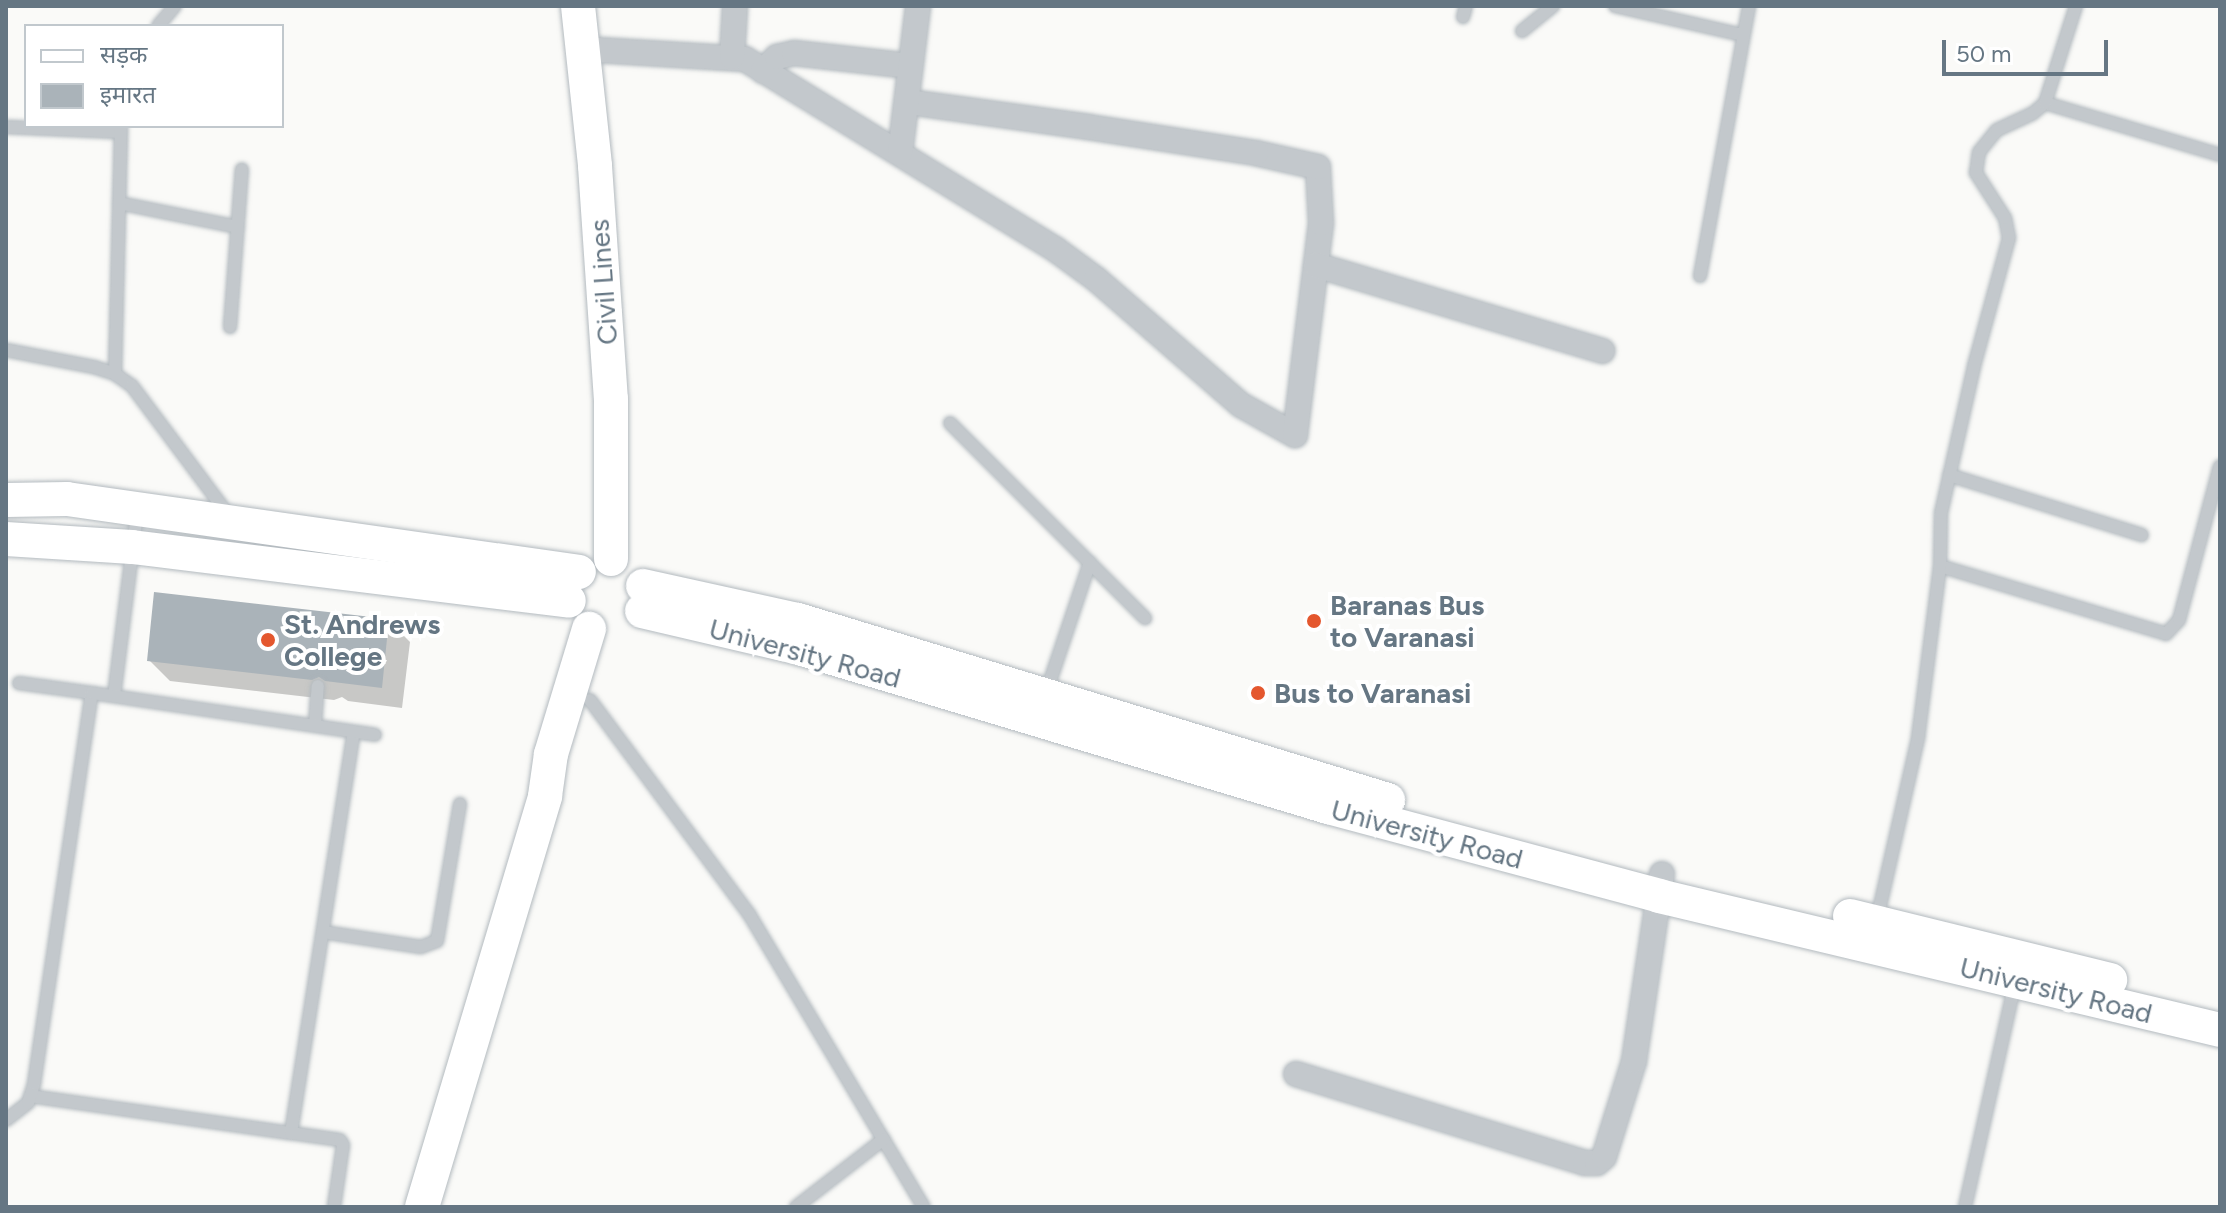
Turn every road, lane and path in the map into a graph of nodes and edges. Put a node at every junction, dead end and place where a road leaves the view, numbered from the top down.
1 (175, 6) edge
2 (578, 6) edge
3 (735, 6) edge
4 (918, 6) edge
5 (1553, 6) edge
6 (1615, 6) edge
7 (1749, 6) edge
8 (2076, 6) edge
9 (160, 24) edge
10 (1522, 31) dead end
11 (1743, 35) junction
12 (581, 49) junction
13 (732, 57) junction
14 (910, 66) junction
15 (763, 71) junction
16 (908, 102) junction
17 (2045, 103) junction
18 (63, 128) edge
19 (120, 129) edge
20 (900, 153) junction
21 (2220, 155) edge
22 (242, 169) dead end
23 (119, 203) junction
24 (238, 227) junction
25 (1316, 265) junction
26 (1700, 276) dead end
27 (230, 327) dead end
28 (6, 350) edge
29 (1602, 351) dead end
30 (115, 374) junction
31 (950, 423) dead end
32 (2220, 466) edge
33 (1949, 475) junction
34 (6, 500) edge
35 (137, 510) junction
36 (237, 525) junction
37 (2142, 535) dead end
38 (6, 539) edge
39 (132, 547) junction
40 (611, 559) junction
41 (1090, 562) junction
42 (1940, 566) junction
43 (574, 586) junction
44 (642, 598) junction
45 (1145, 618) dead end
46 (600, 631) junction
47 (19, 683) dead end
48 (318, 686) dead end
49 (92, 693) junction
50 (114, 696) junction
51 (590, 700) junction
52 (1041, 707) junction
53 (315, 725) junction
54 (354, 732) junction
55 (375, 735) dead end
56 (545, 796) junction
57 (460, 804) dead end
58 (1660, 885) junction
59 (323, 932) junction
60 (1874, 934) junction
61 (2018, 969) junction
62 (2220, 1008) edge
63 (2220, 1030) edge
64 (1296, 1074) dead end
65 (30, 1096) junction
66 (6, 1120) edge
67 (291, 1133) junction
68 (884, 1139) junction
69 (334, 1207) edge
70 (422, 1207) edge
71 (796, 1207) edge
72 (924, 1207) edge
73 (1965, 1207) edge

1 - 9 lane
2 - 12 main road, Civil Lines
3 - 13 street
4 - 14 street
5 - 10 lane
6 - 11 lane
7 - 11 lane
8 - 17 lane
11 - 26 lane
12 - 13 street
12 - 40 main road, Civil Lines
13 - 15 street
14 - 15 street
14 - 16 street
15 - 20 street
16 - 20 street
16 - 25 street
17 - 21 lane
17 - 33 lane
18 - 19 lane
19 - 23 lane
20 - 25 street
22 - 24 lane
23 - 24 lane
23 - 30 lane
24 - 27 lane
25 - 29 street
28 - 30 lane
30 - 36 lane
31 - 41 lane
32 - 42 lane
33 - 37 lane
33 - 42 lane
34 - 35 main road
35 - 36 main road
35 - 39 lane
36 - 43 main road
38 - 39 main road
39 - 43 main road
39 - 50 lane
40 - 43 main road
40 - 44 main road
41 - 45 lane
41 - 52 lane
42 - 60 lane
43 - 46 main road
44 - 46 main road
44 - 52 main road, University Road
46 - 51 main road
46 - 56 main road
47 - 49 lane
48 - 53 lane
49 - 50 lane
49 - 65 lane
50 - 53 lane
51 - 56 main road
51 - 68 lane
52 - 58 main road, University Road
53 - 54 lane
54 - 55 lane
54 - 59 lane
56 - 70 main road
57 - 59 lane
58 - 60 main road, University Road
58 - 64 street
59 - 67 lane
60 - 61 main road, University Road
61 - 62 main road, University Road
61 - 63 main road, University Road
61 - 73 lane
65 - 66 lane
65 - 67 lane
67 - 69 lane
68 - 71 lane
68 - 72 lane

